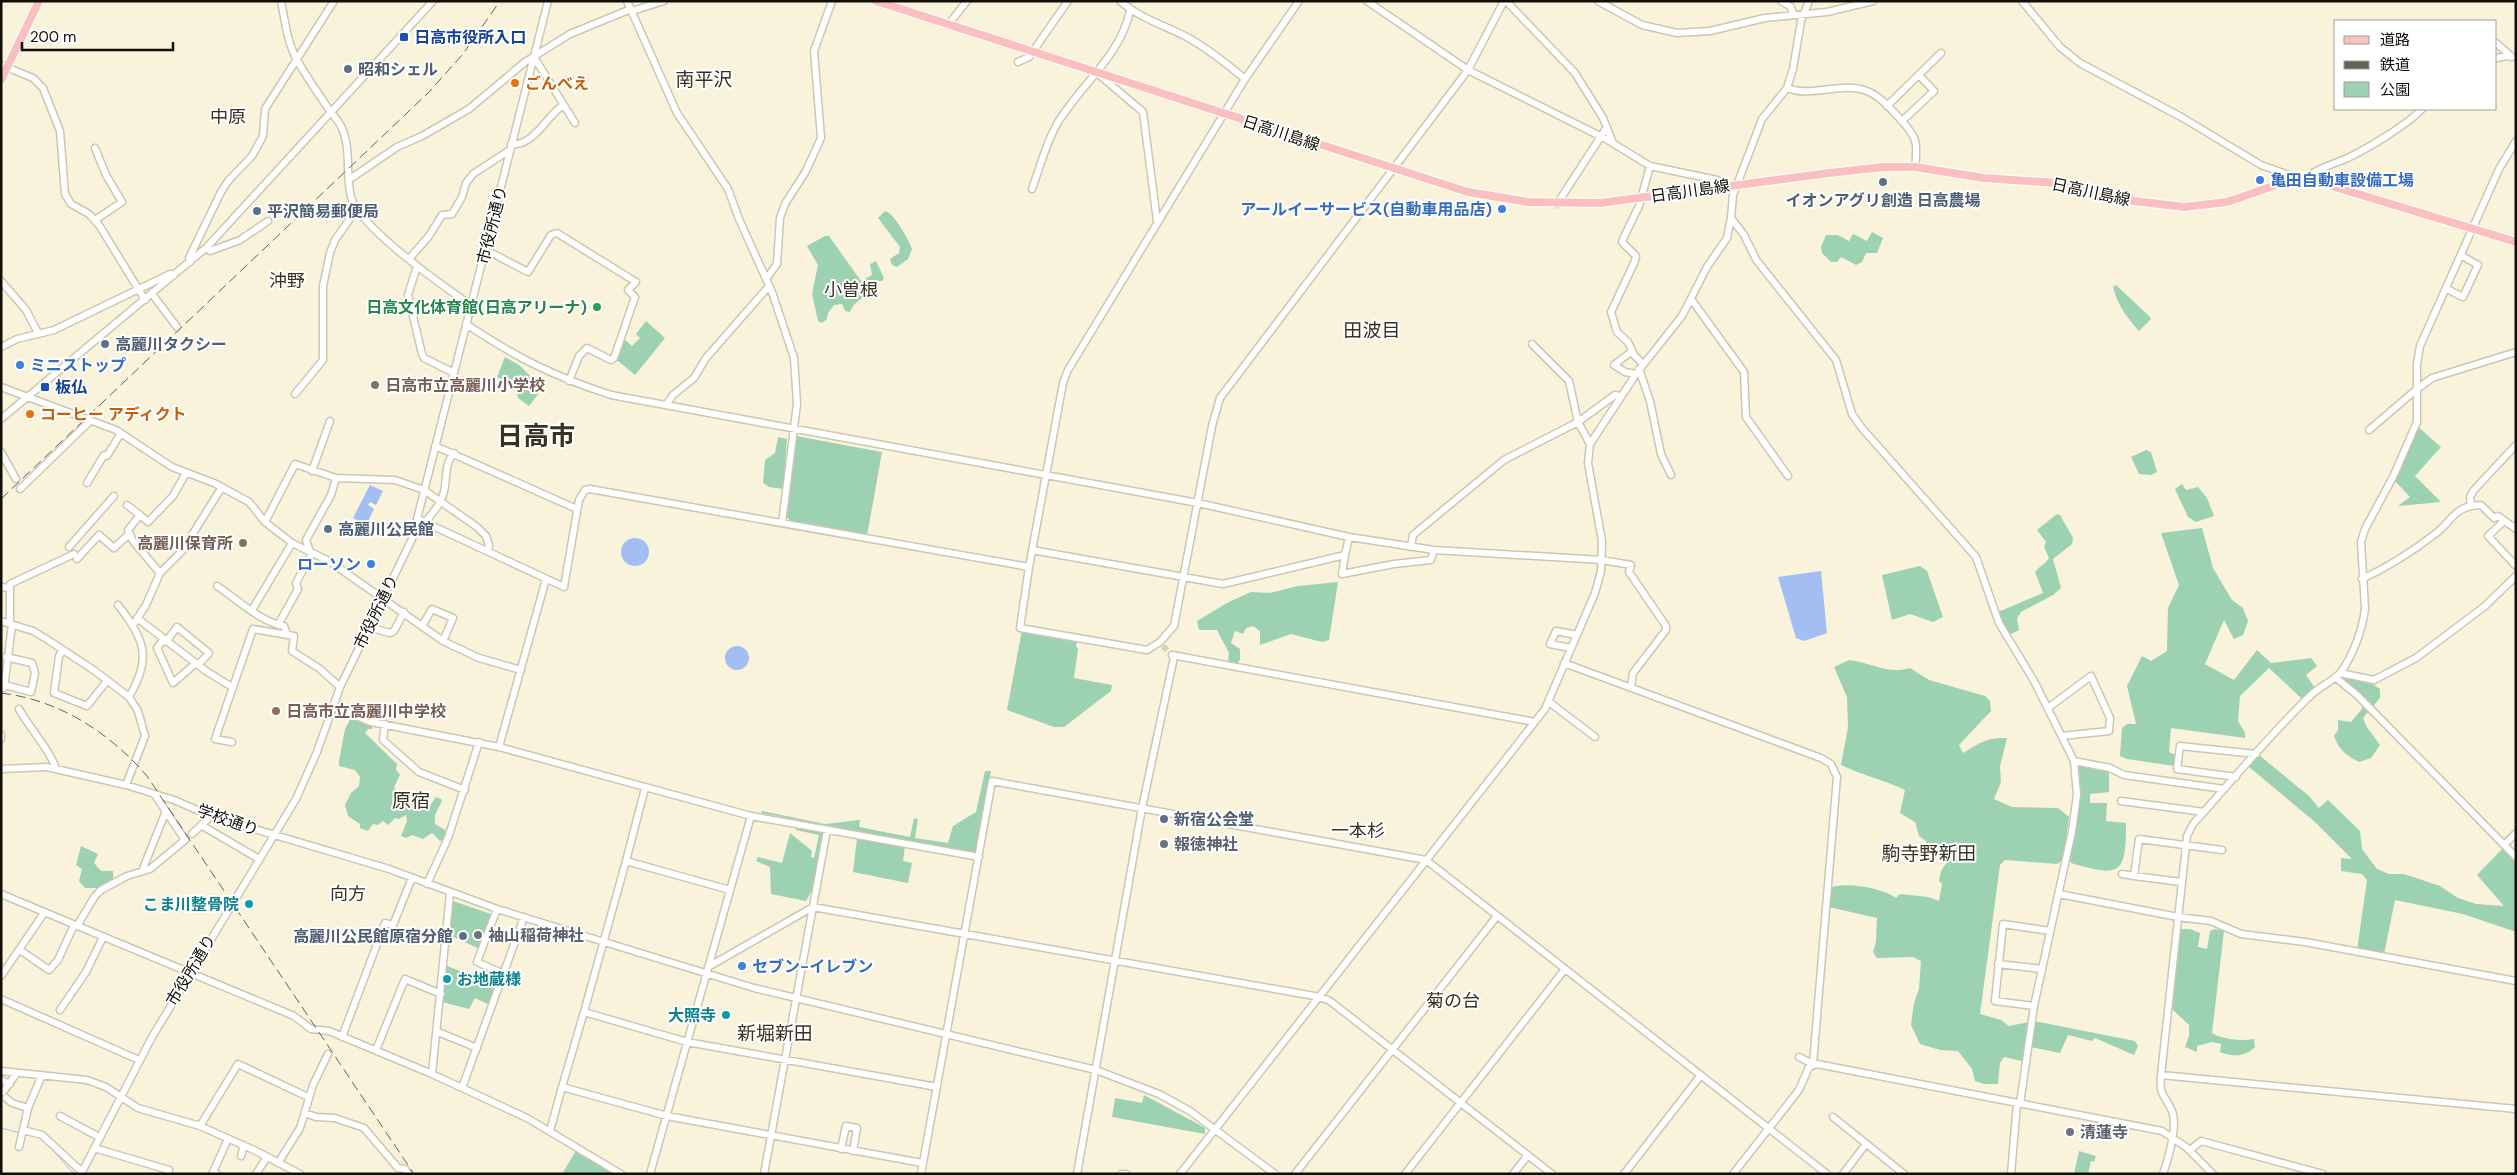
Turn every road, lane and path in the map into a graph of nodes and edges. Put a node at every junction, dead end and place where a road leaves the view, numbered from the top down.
1 (39, 1) edge
2 (281, 1) edge
3 (334, 1) edge
4 (433, 1) edge
5 (548, 1) edge
6 (627, 1) edge
7 (664, 1) edge
8 (832, 1) edge
9 (876, 1) edge
10 (967, 1) edge
11 (1068, 1) edge
12 (1120, 1) edge
13 (1299, 1) edge
14 (1368, 1) edge
15 (1505, 1) edge
16 (1598, 1) edge
17 (1781, 1) edge
18 (1809, 1) edge
19 (1873, 1) edge
20 (2022, 1) edge
21 (1859, 4) edge
22 (632, 10) junction
23 (1130, 10) junction
24 (1804, 13) junction
25 (1793, 14) junction
26 (948, 25) junction
27 (2497, 44) edge
28 (1033, 52) junction
29 (1941, 53) dead end
30 (534, 57) junction
31 (296, 58) junction
32 (2497, 58) edge
33 (2514, 58) edge
34 (1018, 62) dead end
35 (4, 66) edge
36 (1468, 70) junction
37 (1097, 73) junction
38 (1919, 75) junction
39 (1245, 79) junction
40 (1, 80) edge
41 (1786, 88) junction
42 (562, 106) junction
43 (1887, 106) junction
44 (2421, 110) edge
45 (331, 112) junction
46 (1223, 114) junction
47 (1902, 121) junction
48 (575, 124) dead end
49 (1606, 127) junction
50 (1599, 137) junction
51 (2516, 141) edge
52 (1612, 143) junction
53 (511, 147) junction
54 (95, 148) dead end
55 (1650, 166) junction
56 (1915, 167) junction
57 (1393, 169) junction
58 (2301, 178) junction
59 (350, 179) junction
60 (1738, 184) junction
61 (1723, 186) junction
62 (1032, 189) dead end
63 (1641, 198) junction
64 (1557, 204) junction
65 (356, 210) junction
66 (1731, 218) junction
67 (95, 220) junction
68 (268, 221) dead end
69 (1158, 221) junction
70 (2474, 230) junction
71 (2516, 242) edge
72 (207, 247) junction
73 (486, 250) junction
74 (2462, 256) junction
75 (409, 259) junction
76 (190, 262) junction
77 (417, 266) junction
78 (174, 275) junction
79 (766, 279) junction
80 (1, 281) edge
81 (769, 286) junction
82 (139, 289) junction
83 (2447, 289) junction
84 (152, 294) junction
85 (1691, 298) junction
86 (145, 300) junction
87 (471, 305) junction
88 (466, 324) junction
89 (177, 327) dead end
90 (38, 333) junction
91 (1532, 344) dead end
92 (1, 347) edge
93 (1632, 351) junction
94 (2516, 352) edge
95 (1639, 369) junction
96 (454, 373) junction
97 (569, 381) junction
98 (1, 386) edge
99 (2417, 388) junction
100 (295, 394) dead end
101 (28, 396) junction
102 (1620, 396) junction
103 (666, 405) junction
104 (1, 418) edge
105 (90, 421) junction
106 (330, 421) dead end
107 (1578, 422) junction
108 (794, 429) junction
109 (2369, 430) dead end
110 (121, 433) junction
111 (1590, 444) junction
112 (2516, 445) edge
113 (435, 446) junction
114 (1, 452) edge
115 (454, 453) junction
116 (312, 471) junction
117 (186, 473) junction
118 (1671, 475) dead end
119 (1046, 476) junction
120 (1788, 476) dead end
121 (336, 478) junction
122 (16, 479) dead end
123 (87, 483) dead end
124 (222, 488) junction
125 (20, 489) dead end
126 (424, 490) junction
127 (114, 496) dead end
128 (440, 502) junction
129 (1198, 503) junction
130 (128, 505) dead end
131 (2471, 506) junction
132 (577, 509) junction
133 (140, 515) junction
134 (422, 520) junction
135 (2504, 521) junction
136 (266, 522) junction
137 (782, 524) junction
138 (2516, 529) edge
139 (129, 534) junction
140 (1349, 537) junction
141 (292, 543) junction
142 (69, 546) dead end
143 (1411, 547) junction
144 (1032, 550) junction
145 (1434, 550) junction
146 (488, 551) junction
147 (311, 553) junction
148 (1346, 555) junction
149 (1602, 560) junction
150 (2516, 566) edge
151 (1029, 567) junction
152 (160, 573) junction
153 (2516, 576) edge
154 (1185, 577) junction
155 (546, 579) junction
156 (2362, 579) junction
157 (217, 586) dead end
158 (1, 587) edge
159 (9, 588) junction
160 (382, 598) junction
161 (118, 605) dead end
162 (252, 610) junction
163 (404, 612) junction
164 (138, 618) junction
165 (1, 621) edge
166 (278, 624) junction
167 (11, 625) junction
168 (133, 625) junction
169 (422, 626) junction
170 (368, 627) junction
171 (287, 635) junction
172 (1576, 635) junction
173 (444, 640) junction
174 (165, 641) junction
175 (1571, 648) junction
176 (63, 650) junction
177 (6, 657) junction
178 (1564, 663) junction
179 (197, 664) junction
180 (521, 670) junction
181 (2338, 675) junction
182 (107, 681) junction
183 (3, 687) edge
184 (232, 687) junction
185 (340, 687) junction
186 (1631, 688) junction
187 (129, 697) junction
188 (1549, 702) junction
189 (332, 706) junction
190 (2048, 708) junction
191 (19, 709) dead end
192 (1535, 722) junction
193 (385, 724) junction
194 (1, 735) edge
195 (2062, 736) junction
196 (1595, 737) dead end
197 (1, 739) edge
198 (232, 742) dead end
199 (479, 742) junction
200 (499, 747) junction
201 (2256, 754) junction
202 (2074, 761) junction
203 (56, 768) junction
204 (1, 769) edge
205 (2236, 777) junction
206 (126, 784) junction
207 (645, 788) junction
208 (2224, 789) junction
209 (465, 790) junction
210 (155, 795) junction
211 (2121, 801) dead end
212 (1142, 808) junction
213 (166, 811) junction
214 (2204, 812) junction
215 (211, 816) junction
216 (751, 816) junction
217 (201, 825) junction
218 (827, 830) junction
219 (2516, 833) edge
220 (192, 834) dead end
221 (274, 836) junction
222 (2186, 844) junction
223 (2504, 845) junction
224 (2222, 850) dead end
225 (979, 857) junction
226 (2516, 857) edge
227 (259, 859) junction
228 (1426, 860) junction
229 (626, 861) junction
230 (142, 871) junction
231 (2122, 874) dead end
232 (2134, 876) junction
233 (412, 878) junction
234 (2181, 882) junction
235 (427, 884) junction
236 (730, 890) junction
237 (450, 893) junction
238 (1, 894) edge
239 (2059, 894) junction
240 (813, 907) junction
241 (497, 909) junction
242 (44, 913) junction
243 (1497, 916) junction
244 (524, 917) junction
245 (2178, 917) junction
246 (75, 926) junction
247 (2050, 931) junction
248 (964, 934) junction
249 (102, 936) junction
250 (603, 940) junction
251 (20, 950) junction
252 (1116, 961) junction
253 (1998, 964) junction
254 (1565, 969) junction
255 (2042, 969) junction
256 (707, 970) junction
257 (189, 973) junction
258 (504, 974) junction
259 (1, 976) edge
260 (2516, 981) edge
261 (441, 994) junction
262 (1320, 998) junction
263 (1, 999) edge
264 (796, 1000) junction
265 (2034, 1006) junction
266 (60, 1010) dead end
267 (584, 1012) junction
268 (438, 1032) junction
269 (946, 1035) junction
270 (342, 1037) junction
271 (687, 1042) junction
272 (477, 1048) junction
273 (1393, 1049) junction
274 (376, 1050) junction
275 (328, 1054) dead end
276 (1799, 1057) dead end
277 (140, 1060) junction
278 (786, 1060) junction
279 (1813, 1064) junction
280 (1096, 1070) junction
281 (1, 1071) edge
282 (16, 1074) junction
283 (432, 1074) junction
284 (2161, 1074) junction
285 (42, 1075) junction
286 (1701, 1075) junction
287 (1, 1080) edge
288 (10, 1084) junction
289 (562, 1087) junction
290 (937, 1087) junction
291 (462, 1088) junction
292 (120, 1096) junction
293 (308, 1097) junction
294 (1460, 1102) junction
295 (2018, 1104) junction
296 (28, 1108) junction
297 (2516, 1109) edge
298 (305, 1113) junction
299 (60, 1116) dead end
300 (667, 1116) junction
301 (1833, 1117) dead end
302 (200, 1126) junction
303 (1216, 1128) junction
304 (1768, 1129) junction
305 (23, 1130) junction
306 (550, 1131) junction
307 (771, 1136) junction
308 (2171, 1136) junction
309 (99, 1137) junction
310 (228, 1139) junction
311 (1866, 1144) junction
312 (244, 1145) junction
313 (19, 1147) dead end
314 (94, 1148) junction
315 (841, 1148) junction
316 (2188, 1149) junction
317 (853, 1151) junction
318 (2170, 1151) junction
319 (1528, 1155) junction
320 (241, 1156) dead end
321 (267, 1157) junction
322 (278, 1163) junction
323 (922, 1163) junction
324 (81, 1173) edge
325 (168, 1174) edge
326 (217, 1174) edge
327 (256, 1174) edge
328 (300, 1174) edge
329 (408, 1174) edge
330 (621, 1174) edge
331 (650, 1174) edge
332 (764, 1174) edge
333 (920, 1174) edge
334 (1077, 1174) edge
335 (1121, 1174) edge
336 (1126, 1174) edge
337 (1180, 1174) edge
338 (1274, 1174) edge
339 (1296, 1174) edge
340 (1404, 1174) edge
341 (1513, 1174) edge
342 (1552, 1174) edge
343 (1624, 1174) edge
344 (1733, 1174) edge
345 (1827, 1174) edge
346 (1843, 1174) edge
347 (1904, 1174) edge
348 (2011, 1174) edge
349 (2163, 1174) edge
350 (2213, 1174) edge
351 (2323, 1174) edge

1 - 35 main road
2 - 31 street
3 - 31 street
4 - 45 street
5 - 30 street, 市役所通り
6 - 22 street
7 - 22 street
8 - 79 street
9 - 26 main road, 日高川島線
10 - 26 street
11 - 28 street
12 - 23 street
13 - 39 street
14 - 36 street
15 - 36 street
15 - 49 street
16 - 25 street
17 - 25 street
18 - 24 street
19 - 21 street
20 - 58 street
21 - 24 street
22 - 30 street
22 - 79 street
23 - 37 street
23 - 39 street
24 - 25 street
24 - 41 street
26 - 28 main road, 日高川島線
27 - 33 street
28 - 34 street
28 - 37 main road, 日高川島線
29 - 38 street
30 - 42 street
30 - 53 street, 市役所通り
30 - 59 street
31 - 45 street
31 - 76 street
32 - 33 street
35 - 40 main road
35 - 67 street
36 - 50 street
36 - 57 street
37 - 46 main road, 日高川島線
37 - 62 street
37 - 69 street
38 - 43 street
38 - 47 street
39 - 46 street
41 - 43 street
41 - 60 street
42 - 48 street
42 - 53 street
43 - 47 street
44 - 58 street
45 - 59 street
45 - 72 street
46 - 57 main road, 日高川島線
46 - 69 street
47 - 56 street
49 - 50 street
49 - 52 street
50 - 52 street
50 - 64 street
51 - 70 street
52 - 55 street
53 - 73 street, 市役所通り
53 - 75 street
54 - 67 street
55 - 61 street
55 - 63 street
56 - 58 main road, 日高川島線
56 - 60 main road, 日高川島線
57 - 64 main road, 日高川島線
57 - 129 street
58 - 70 main road
59 - 65 street
60 - 61 main road, 日高川島線
60 - 66 street
61 - 63 main road, 日高川島線
63 - 64 main road, 日高川島線
63 - 93 street
65 - 75 street
65 - 100 street
66 - 85 street
66 - 190 street
67 - 82 street
68 - 72 street
69 - 119 street
70 - 71 main road
70 - 74 street
72 - 76 street
73 - 87 street, 市役所通り
73 - 97 street
74 - 83 street
74 - 83 street
75 - 77 street
76 - 78 street
77 - 87 street
77 - 96 street
78 - 82 street
78 - 84 street
79 - 81 street
80 - 90 street
81 - 103 street
81 - 108 street
82 - 86 street
82 - 90 street
83 - 99 street
84 - 86 street
84 - 89 street
85 - 95 street
85 - 120 street
86 - 101 street
87 - 88 street, 市役所通り
88 - 96 street, 市役所通り
88 - 97 street
90 - 92 street
91 - 107 street
93 - 95 street
93 - 95 street
94 - 99 street
95 - 102 street
95 - 118 street
96 - 113 street, 市役所通り
97 - 103 street
98 - 101 street
99 - 109 street
99 - 156 street
101 - 104 street
101 - 105 street
102 - 107 street
102 - 111 street
103 - 108 street
105 - 110 street
105 - 125 street
106 - 116 street
107 - 111 street
107 - 143 street
108 - 119 street
108 - 137 street
110 - 117 street
110 - 123 street
111 - 149 street
112 - 131 street
113 - 115 street
113 - 126 street, 市役所通り
114 - 122 street
115 - 128 street
115 - 132 street
116 - 121 street
116 - 136 street
117 - 124 street
117 - 133 street
119 - 129 street
119 - 144 street
121 - 126 street
121 - 147 street
124 - 136 street
124 - 152 street
126 - 128 street
126 - 134 street, 市役所通り
127 - 142 street
128 - 134 street
128 - 146 street
129 - 140 street
129 - 154 street
130 - 133 street
131 - 135 street
131 - 156 street
132 - 137 street
132 - 155 street
133 - 139 street
134 - 146 street
134 - 160 street, 市役所通り
135 - 138 street
135 - 150 street
136 - 141 street
137 - 151 street
139 - 152 street
139 - 159 street
140 - 143 street
140 - 148 street
141 - 147 street
141 - 162 street
143 - 145 street
144 - 151 street
144 - 154 street
145 - 148 street
145 - 149 street
146 - 155 street
147 - 160 street
147 - 166 street
148 - 154 street
149 - 172 street
149 - 186 street
151 - 154 street
152 - 164 street
153 - 181 street
155 - 180 street
156 - 181 street
157 - 162 street
158 - 159 street
159 - 167 street
160 - 163 street
160 - 170 street, 市役所通り
161 - 168 street
162 - 166 street
163 - 169 street
163 - 170 street
164 - 168 street
164 - 174 street
165 - 167 street
166 - 171 street
167 - 176 street
167 - 177 street
168 - 187 street
169 - 173 street
169 - 173 street
170 - 185 street, 市役所通り
171 - 184 street
171 - 185 street
172 - 175 street
172 - 175 street
173 - 180 street
174 - 179 street
174 - 179 street
174 - 179 street
175 - 178 street
176 - 182 street
176 - 182 street
177 - 183 street
177 - 183 street
178 - 186 street
178 - 188 street
179 - 184 street
180 - 200 street
181 - 201 street
181 - 223 street
182 - 187 street
184 - 198 street
185 - 189 street, 市役所通り
186 - 279 street
187 - 206 street
188 - 192 street
188 - 196 street
189 - 193 street
189 - 221 street, 市役所通り
190 - 195 street
190 - 195 street
191 - 203 street
192 - 212 street
192 - 228 street
193 - 199 street
193 - 209 street
194 - 197 street
195 - 202 street
199 - 200 street
199 - 209 street
200 - 207 street
201 - 205 street
201 - 205 street
202 - 208 street
202 - 239 street
203 - 204 street, 学校通り
203 - 206 street, 学校通り
205 - 208 street
206 - 210 street, 学校通り
207 - 216 street
207 - 229 street
208 - 214 street
209 - 235 street
210 - 213 street
210 - 215 street, 学校通り
211 - 214 street
212 - 225 street
212 - 228 street
212 - 252 street
213 - 230 street
213 - 230 street
214 - 222 street
215 - 217 street
215 - 221 street, 学校通り
216 - 218 street
216 - 236 street
217 - 220 street
217 - 227 street
218 - 225 street
218 - 240 street
219 - 223 street
221 - 227 street, 市役所通り
221 - 233 street, 学校通り
222 - 224 street
222 - 232 street
222 - 234 street
223 - 226 street
225 - 248 street
227 - 257 street, 市役所通り
228 - 243 street
228 - 262 street
229 - 236 street
229 - 250 street
230 - 246 street
231 - 232 street
232 - 234 street
233 - 235 street, 学校通り
233 - 270 street
234 - 245 street
235 - 237 street, 学校通り
236 - 256 street
237 - 241 street, 学校通り
237 - 261 street
238 - 242 street
239 - 245 street
239 - 247 street
240 - 248 street
240 - 256 street
240 - 264 street
241 - 244 street, 学校通り
241 - 258 street
242 - 246 street
242 - 251 street
243 - 254 street
243 - 273 street
244 - 250 street, 学校通り
244 - 258 street
245 - 260 street
245 - 284 street
246 - 249 street
246 - 251 street
247 - 253 street
247 - 255 street
248 - 252 street
248 - 269 street
249 - 257 street
249 - 266 street
250 - 256 street, 学校通り
250 - 267 street
251 - 259 street
252 - 262 street
252 - 280 street
253 - 255 street
253 - 265 street
254 - 286 street
254 - 294 street
255 - 265 street
256 - 264 street, 学校通り
256 - 271 street
257 - 270 street
257 - 277 street, 市役所通り
258 - 272 street
261 - 268 street
261 - 274 street
262 - 273 street
262 - 303 street
263 - 277 street
264 - 269 street, 学校通り
264 - 278 street
265 - 295 street
267 - 271 street
267 - 289 street
268 - 272 street
268 - 283 street
269 - 280 street, 学校通り
269 - 290 street
270 - 274 street
271 - 278 street
271 - 300 street
272 - 291 street
273 - 294 street
273 - 339 street
274 - 283 street
275 - 293 street
276 - 279 street
277 - 292 street, 市役所通り
278 - 290 street
278 - 307 street
279 - 295 street
279 - 304 street
280 - 303 street, 学校通り
280 - 334 street
281 - 282 street
282 - 285 street
282 - 288 street
283 - 291 street
284 - 297 street
284 - 308 street
285 - 292 street
285 - 296 street
286 - 304 street
286 - 343 street
287 - 288 street
288 - 296 street
289 - 300 street
289 - 306 street
290 - 323 street
291 - 306 street
292 - 302 street
292 - 309 street, 市役所通り
293 - 298 street
293 - 302 street
294 - 319 street
294 - 340 street
295 - 308 street
295 - 348 street
296 - 305 street
298 - 322 street
298 - 329 street
299 - 309 street
300 - 307 street
300 - 331 street
301 - 311 street
302 - 310 street
303 - 337 street
303 - 338 street, 学校通り
304 - 344 street
304 - 345 street
305 - 313 street
305 - 324 street
306 - 330 street
307 - 315 street
307 - 332 street
308 - 316 street
308 - 318 street
309 - 314 street, 市役所通り
310 - 312 street
310 - 326 street
311 - 346 street
311 - 347 street
312 - 320 street
312 - 321 street
314 - 324 street, 市役所通り
314 - 325 street
315 - 317 street
315 - 317 street
316 - 318 street
316 - 350 street
316 - 351 street
317 - 323 street
318 - 349 street
319 - 341 street
319 - 342 street
321 - 322 street
321 - 327 street
322 - 328 street
323 - 333 street
335 - 336 street

